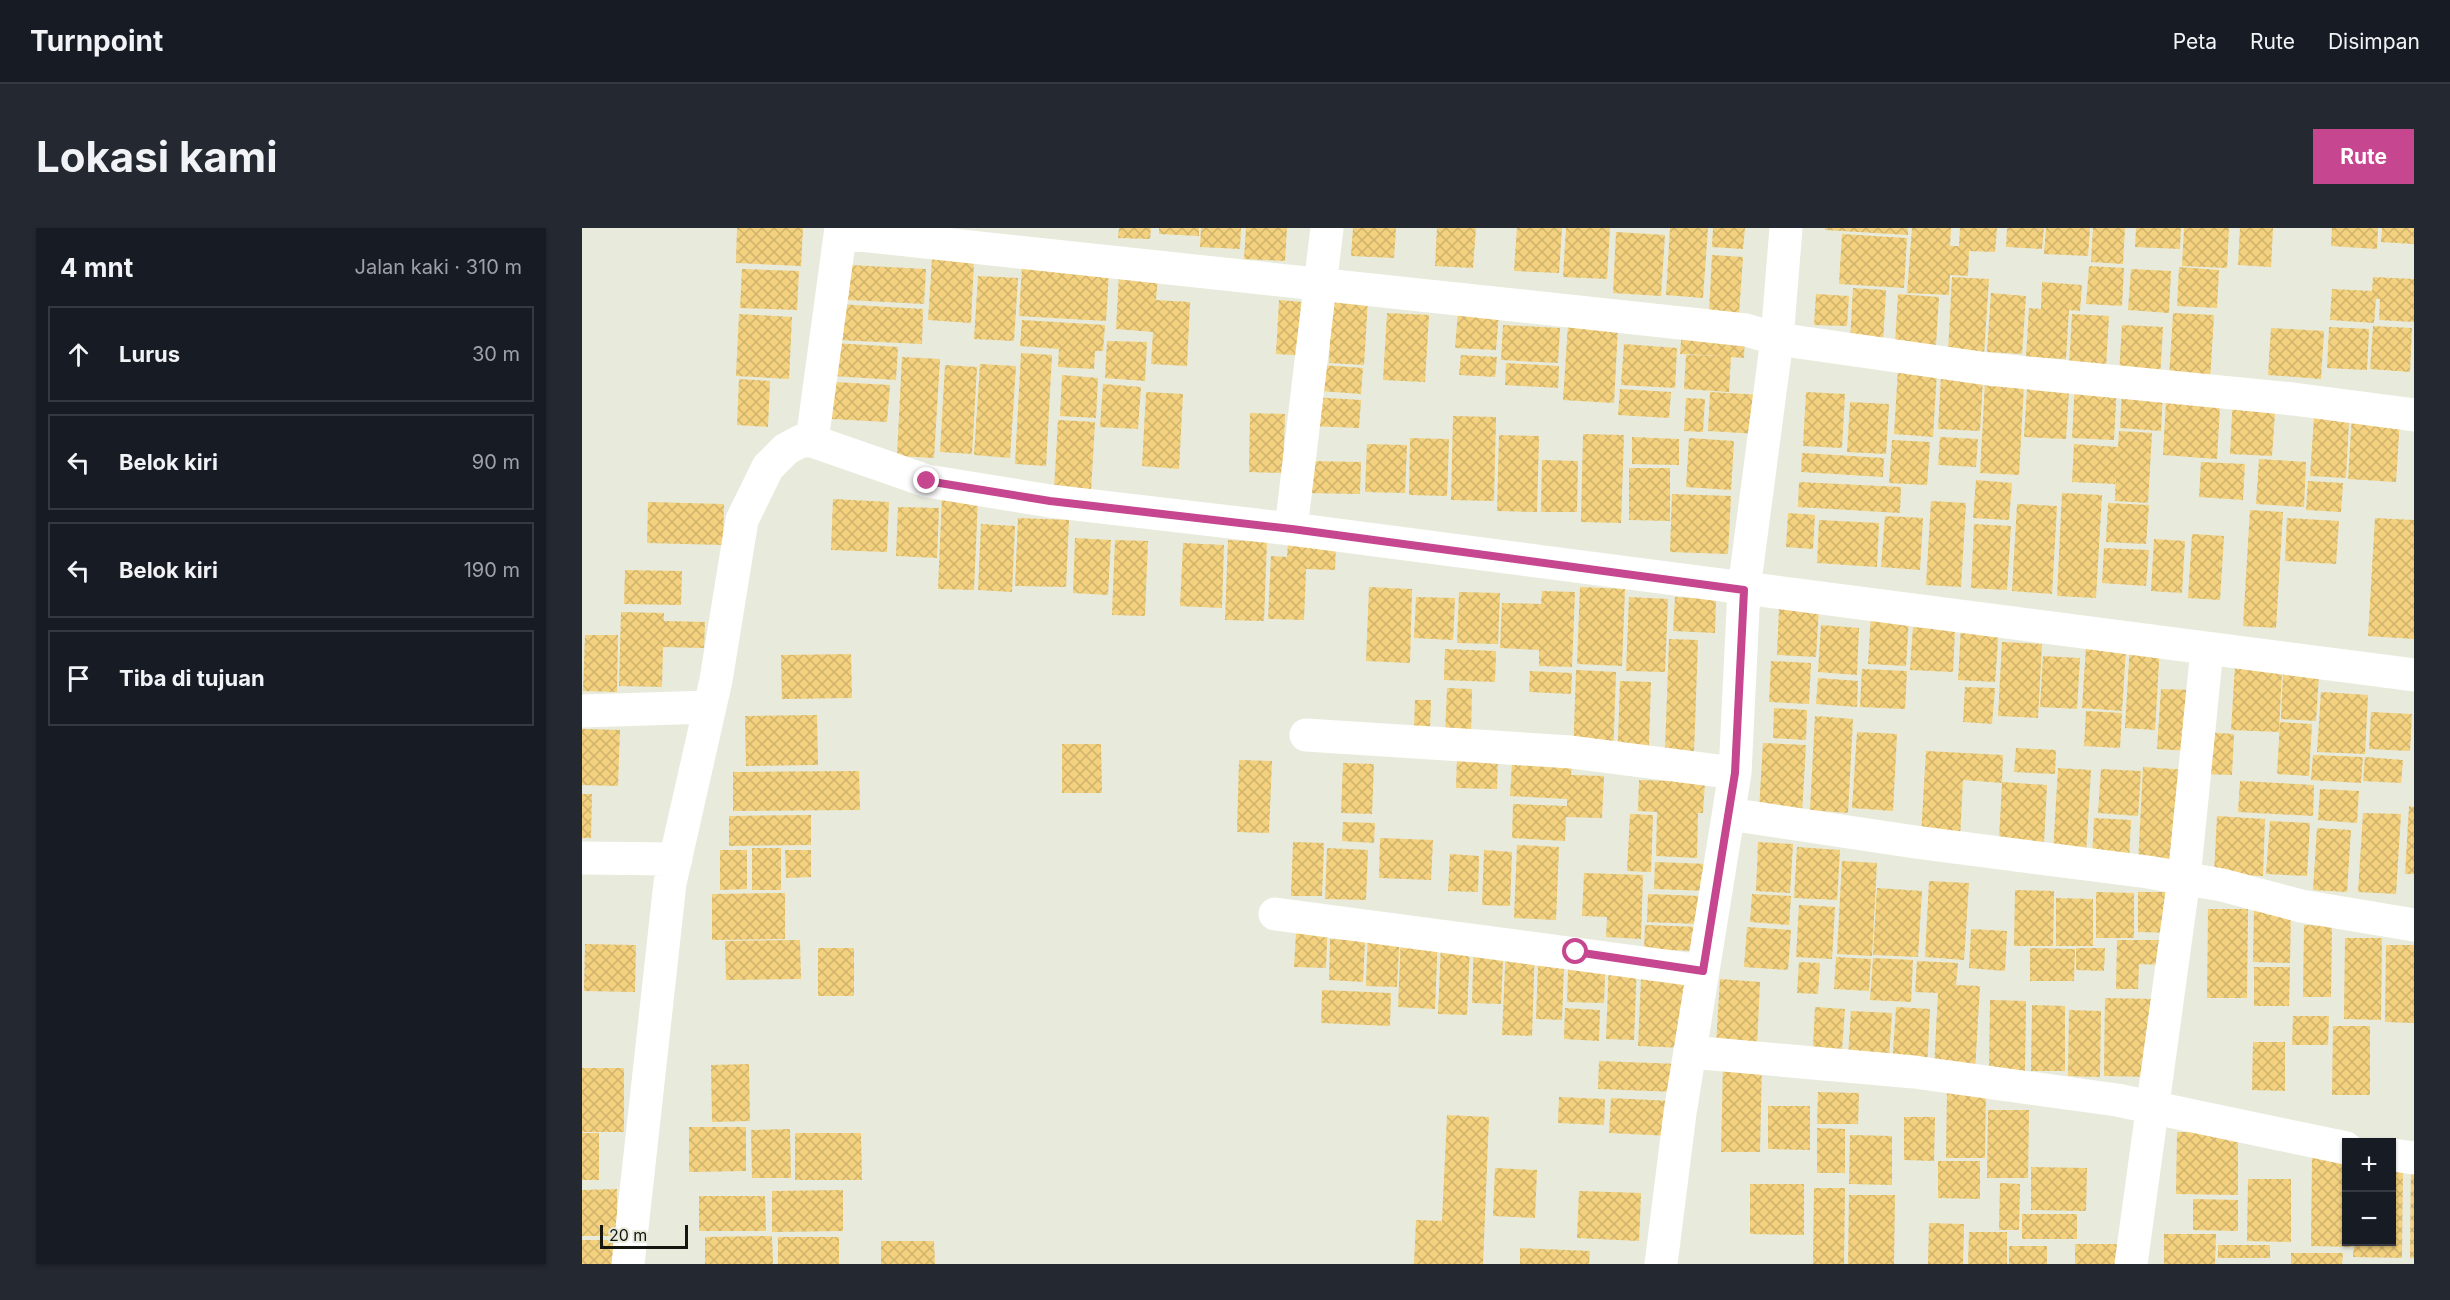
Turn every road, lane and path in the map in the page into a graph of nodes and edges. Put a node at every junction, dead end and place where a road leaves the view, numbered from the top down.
1 (1327, 228) edge
2 (1786, 228) edge
3 (841, 230) edge
4 (1321, 286) junction
5 (1777, 339) junction
6 (2414, 415) edge
7 (812, 441) junction
8 (1292, 529) junction
9 (1744, 590) junction
10 (2207, 648) junction
11 (2414, 675) edge
12 (710, 707) junction
13 (582, 711) edge
14 (1306, 735) dead end
15 (1735, 773) junction
16 (1729, 814) junction
17 (582, 858) edge
18 (676, 859) junction
19 (2184, 878) junction
20 (1275, 914) dead end
21 (2414, 925) edge
22 (1703, 971) junction
23 (1690, 1052) junction
24 (2152, 1105) junction
25 (2342, 1147) edge
26 (2396, 1156) edge
27 (2414, 1158) edge
28 (628, 1264) edge
29 (1661, 1264) edge
30 (2131, 1264) edge

1 - 4 street
2 - 5 street
3 - 4 street
3 - 7 street
4 - 5 street
4 - 8 street
5 - 6 street
5 - 9 street
7 - 8 street
7 - 12 street
8 - 9 street
9 - 10 street
9 - 15 street
10 - 11 street
10 - 19 street
12 - 13 street
12 - 18 street
14 - 15 street
15 - 16 street
16 - 19 street
16 - 22 street
17 - 18 street
18 - 28 street
19 - 21 street
19 - 24 street
20 - 22 street
22 - 23 street
23 - 24 street
23 - 29 street
24 - 25 street
24 - 30 street
26 - 27 street

